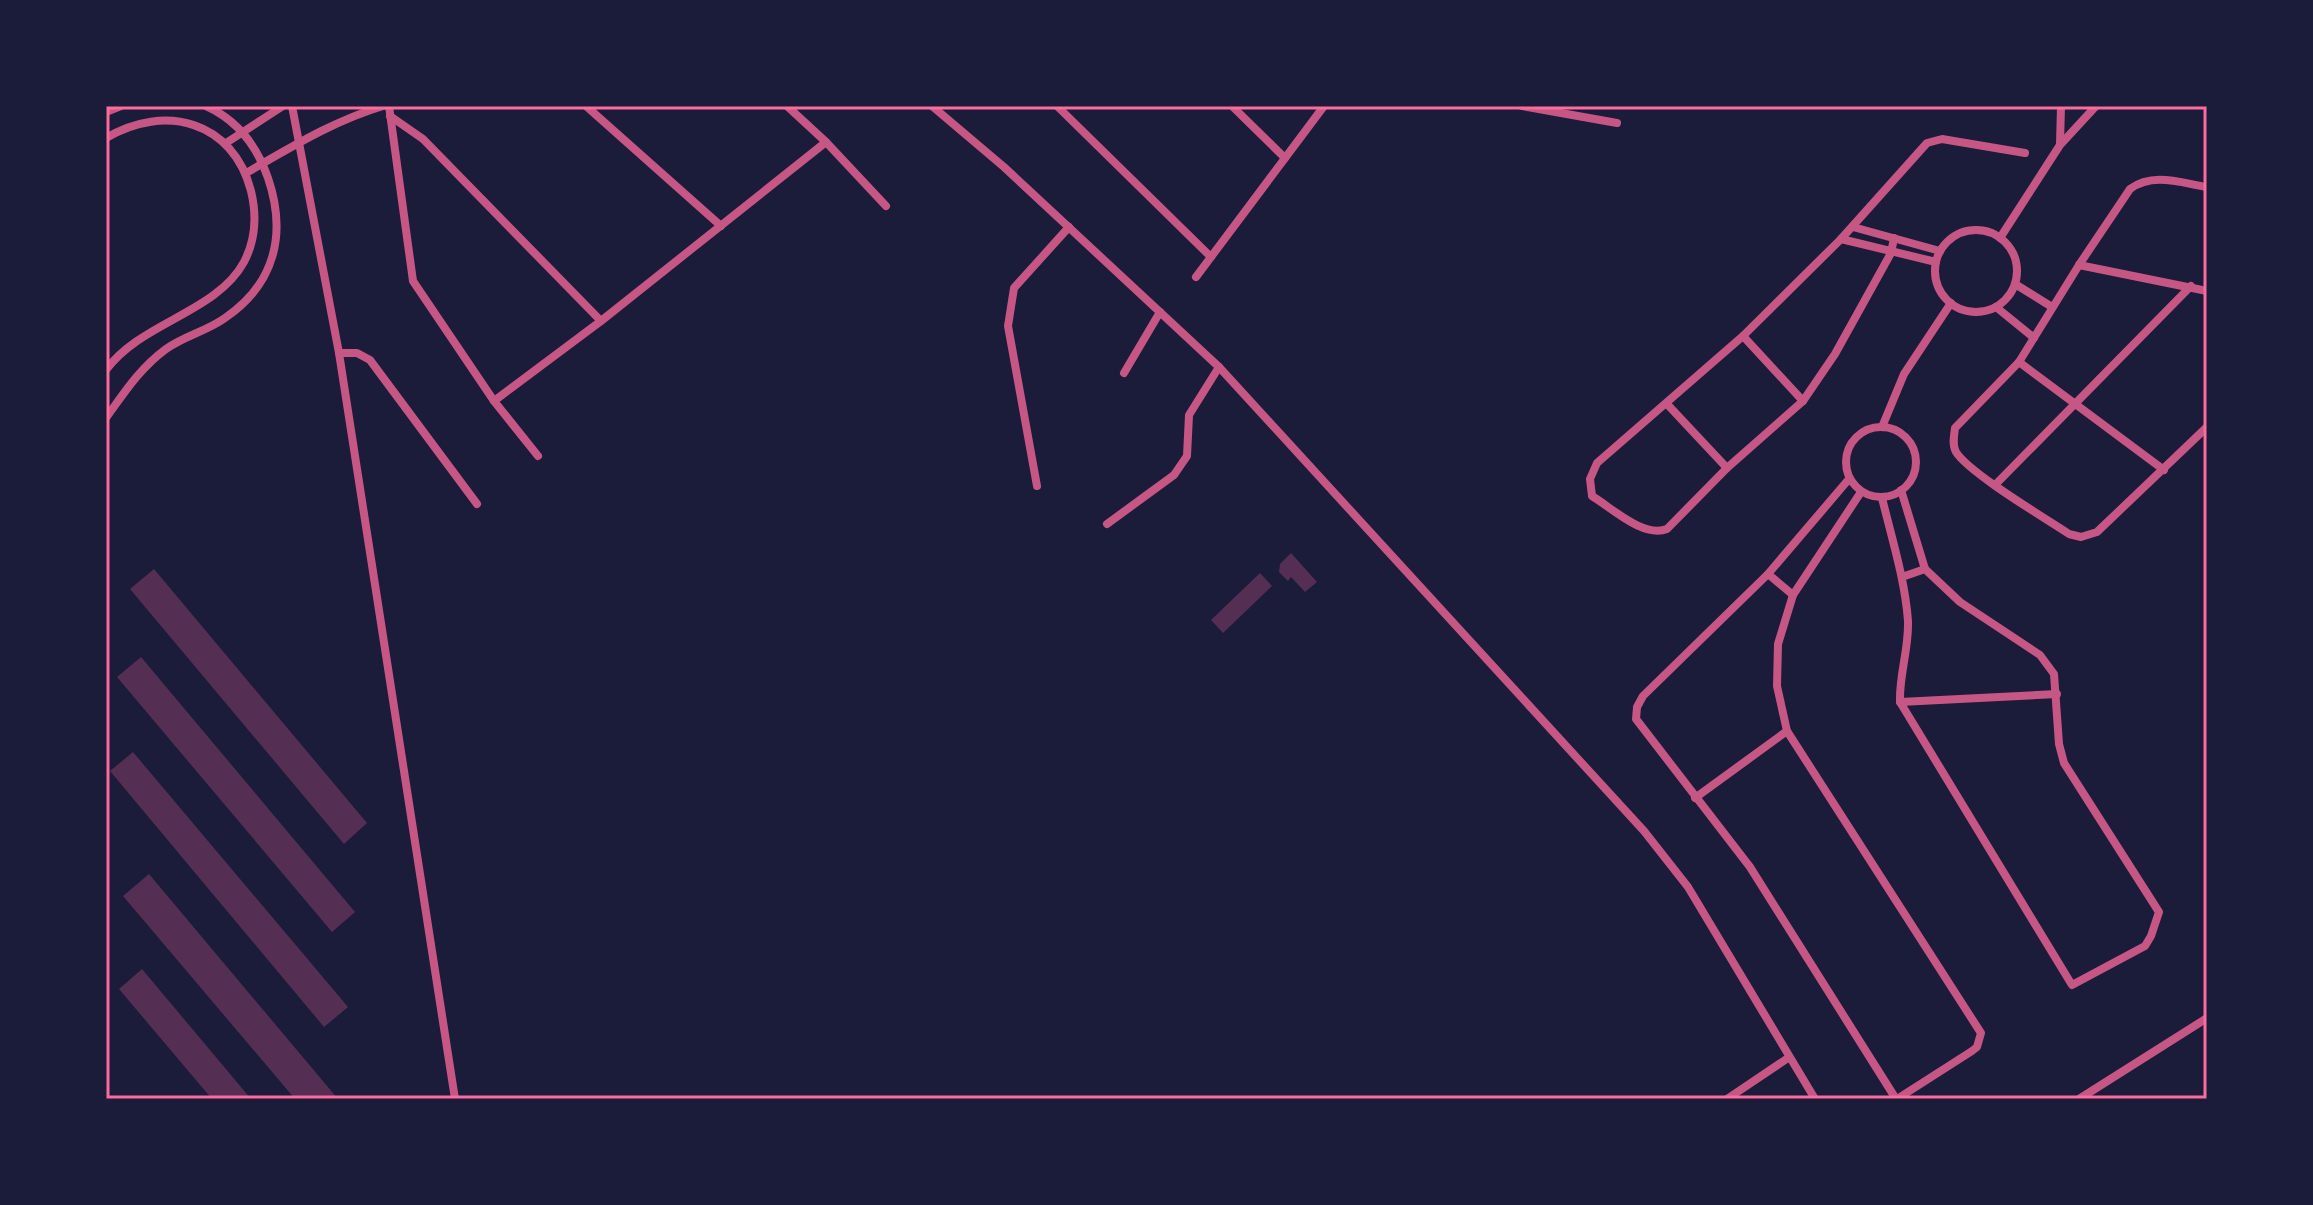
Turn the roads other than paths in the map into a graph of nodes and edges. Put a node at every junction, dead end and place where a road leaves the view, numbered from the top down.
1 (121, 106) edge
2 (206, 106) edge
3 (264, 106) edge
4 (283, 106) edge
5 (292, 106) edge
6 (586, 106) edge
7 (787, 106) edge
8 (932, 106) edge
9 (1057, 106) edge
10 (1232, 106) edge
11 (1324, 106) edge
12 (1522, 106) edge
13 (2061, 106) edge
14 (2096, 106) edge
15 (387, 109) edge
16 (106, 112) edge
17 (265, 117) junction
18 (1617, 123) dead end
19 (242, 132) junction
20 (106, 138) edge
21 (297, 142) junction
22 (826, 142) junction
23 (226, 143) junction
24 (2060, 145) junction
25 (2025, 153) dead end
26 (1285, 158) junction
27 (263, 164) junction
28 (246, 173) junction
29 (2207, 187) edge
30 (886, 206) dead end
31 (721, 226) junction
32 (1069, 227) junction
33 (1853, 227) junction
34 (1894, 238) junction
35 (2000, 238) junction
36 (1841, 239) junction
37 (1940, 251) junction
38 (1891, 253) junction
39 (1211, 257) junction
40 (1936, 262) junction
41 (2079, 265) junction
42 (1196, 277) dead end
43 (2015, 284) junction
44 (2191, 286) junction
45 (2207, 291) edge
46 (1951, 303) junction
47 (1996, 307) junction
48 (2052, 307) junction
49 (1160, 312) junction
50 (601, 321) junction
51 (1743, 336) junction
52 (2034, 338) junction
53 (339, 353) junction
54 (2019, 362) junction
55 (1219, 367) junction
56 (106, 370) edge
57 (1124, 373) dead end
58 (494, 401) junction
59 (1803, 401) junction
60 (1667, 404) junction
61 (2074, 405) junction
62 (106, 418) edge
63 (1882, 427) junction
64 (2207, 427) edge
65 (538, 456) dead end
66 (1727, 468) junction
67 (2164, 470) junction
68 (1849, 479) junction
69 (1995, 485) junction
70 (1037, 486) dead end
71 (1901, 490) junction
72 (1861, 492) junction
73 (1882, 498) junction
74 (477, 504) dead end
75 (1107, 524) dead end
76 (1925, 569) junction
77 (1768, 574) junction
78 (1902, 577) junction
79 (1793, 595) junction
80 (2057, 694) junction
81 (1900, 702) junction
82 (1787, 731) junction
83 (1695, 798) junction
84 (2207, 1018) edge
85 (1788, 1058) junction
86 (455, 1099) edge
87 (1727, 1099) edge
88 (1815, 1099) edge
89 (1897, 1099) edge
90 (2079, 1099) edge

1 - 16 street
2 - 19 street
3 - 17 street
4 - 17 street
5 - 21 street
6 - 31 street
7 - 22 street
8 - 32 street
9 - 39 street
10 - 26 street
11 - 26 street
12 - 18 street
13 - 24 street
14 - 24 street
15 - 21 street
15 - 50 street
15 - 58 street
17 - 19 street
19 - 23 street
19 - 27 street
20 - 23 street
21 - 27 street
21 - 53 street
22 - 30 street
22 - 31 street
23 - 28 street
24 - 35 street
25 - 33 street
26 - 39 street
27 - 28 street
27 - 62 street
28 - 56 street
29 - 41 street
31 - 50 street
32 - 49 street
32 - 70 street
33 - 34 street
33 - 36 street
34 - 37 street
34 - 38 street
35 - 37 street
35 - 43 street
36 - 38 street
36 - 51 street
37 - 40 street
38 - 40 street
38 - 59 street
39 - 42 street
40 - 46 street
41 - 44 street
41 - 48 street
43 - 47 street
43 - 48 street
44 - 45 street
44 - 61 street
46 - 47 street
46 - 63 street
47 - 52 street
48 - 52 street
49 - 55 street
49 - 57 street
50 - 58 street
51 - 59 street
51 - 60 street
52 - 54 street
53 - 74 street
53 - 86 street
54 - 61 street
54 - 69 street
55 - 75 street
55 - 85 street
58 - 65 street
59 - 66 street
60 - 66 street
60 - 66 street
61 - 67 street
61 - 69 street
63 - 68 street
63 - 71 street
64 - 67 street
67 - 69 street
68 - 72 street
68 - 77 street
71 - 73 street
71 - 76 street
72 - 73 street
72 - 79 street
73 - 78 street
76 - 78 street
76 - 80 street
77 - 79 street
77 - 83 street
78 - 81 street
79 - 82 street
80 - 81 street
80 - 81 street
82 - 83 street
82 - 89 street
83 - 89 street
84 - 90 street
85 - 87 street
85 - 88 street

